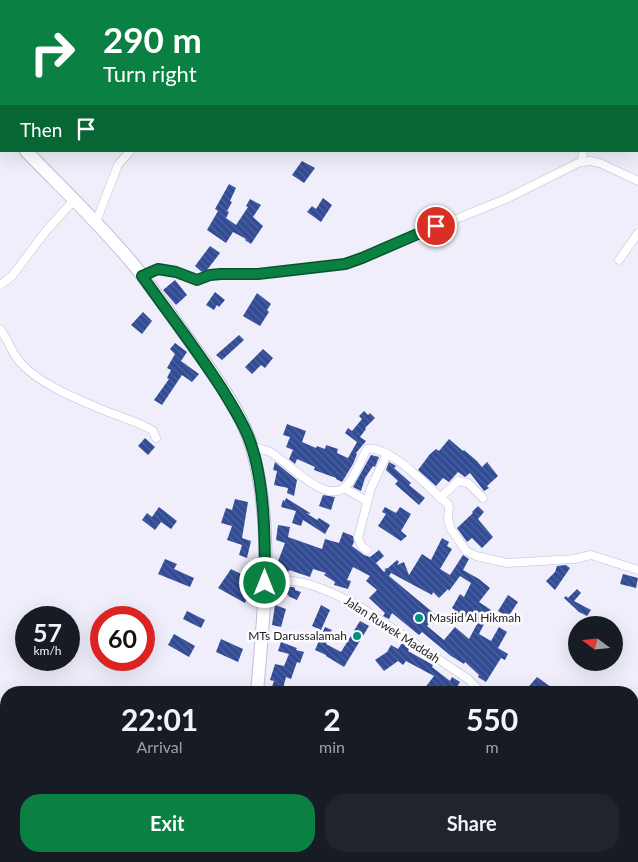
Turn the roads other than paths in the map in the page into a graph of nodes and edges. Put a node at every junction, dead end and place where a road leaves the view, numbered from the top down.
1 (27, 152) edge
2 (129, 152) edge
3 (583, 152) edge
4 (582, 162) junction
5 (638, 181) edge
6 (74, 200) junction
7 (96, 222) junction
8 (638, 233) edge
9 (619, 260) dead end
10 (142, 276) junction
11 (0, 286) edge
12 (0, 329) edge
13 (156, 438) dead end
14 (252, 447) junction
15 (387, 454) junction
16 (344, 488) junction
17 (440, 498) junction
18 (483, 498) dead end
19 (367, 501) junction
20 (367, 550) dead end
21 (638, 570) edge
22 (265, 583) junction
23 (256, 686) edge
24 (475, 686) edge

1 - 6 main road
2 - 7 street
3 - 4 street
4 - 5 street
4 - 10 street
6 - 7 main road
6 - 11 street
7 - 10 main road
8 - 9 street
10 - 14 main road
12 - 13 street
14 - 16 street
14 - 22 main road
15 - 16 street
15 - 17 street
15 - 19 street
16 - 19 street
17 - 18 street
17 - 21 street
19 - 20 street
22 - 23 main road
22 - 24 street, Jalan Ruwek Maddah

